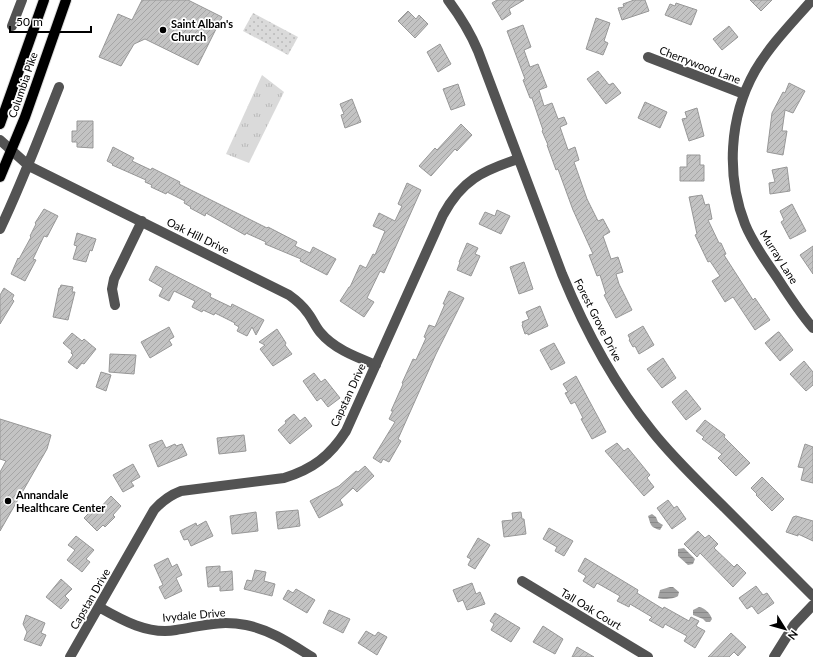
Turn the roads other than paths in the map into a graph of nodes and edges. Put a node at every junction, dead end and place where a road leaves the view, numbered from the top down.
1 (22, 0) edge
2 (44, 0) edge
3 (66, 0) edge
4 (448, 0) edge
5 (812, 0) edge
6 (12, 26) dead end
7 (648, 57) dead end
8 (58, 87) dead end
9 (744, 94) junction
10 (0, 124) edge
11 (0, 140) edge
12 (11, 150) junction
13 (518, 159) junction
14 (29, 166) junction
15 (0, 177) edge
16 (142, 221) junction
17 (0, 229) edge
18 (115, 305) dead end
19 (813, 328) edge
20 (376, 365) junction
21 (522, 581) dead end
22 (813, 596) edge
23 (813, 605) edge
24 (99, 607) junction
25 (70, 657) edge
26 (312, 657) edge
27 (648, 657) edge
28 (774, 657) edge

1 - 6 street
2 - 10 main road, Columbia Pike
3 - 12 main road, Columbia Pike
4 - 13 street, Forest Grove Drive
5 - 9 street, Murray Lane
7 - 9 street, Cherrywood Lane
8 - 14 street
9 - 19 street, Murray Lane
11 - 12 street, Oak Hill Drive
12 - 14 street, Oak Hill Drive
12 - 15 main road, Columbia Pike
13 - 20 street, Capstan Drive
13 - 22 street, Forest Grove Drive
14 - 16 street, Oak Hill Drive
14 - 17 street
16 - 18 street
16 - 20 street, Oak Hill Drive
20 - 24 street, Capstan Drive
21 - 27 street, Tall Oak Court
23 - 28 street
24 - 25 street, Capstan Drive
24 - 26 street, Ivydale Drive

